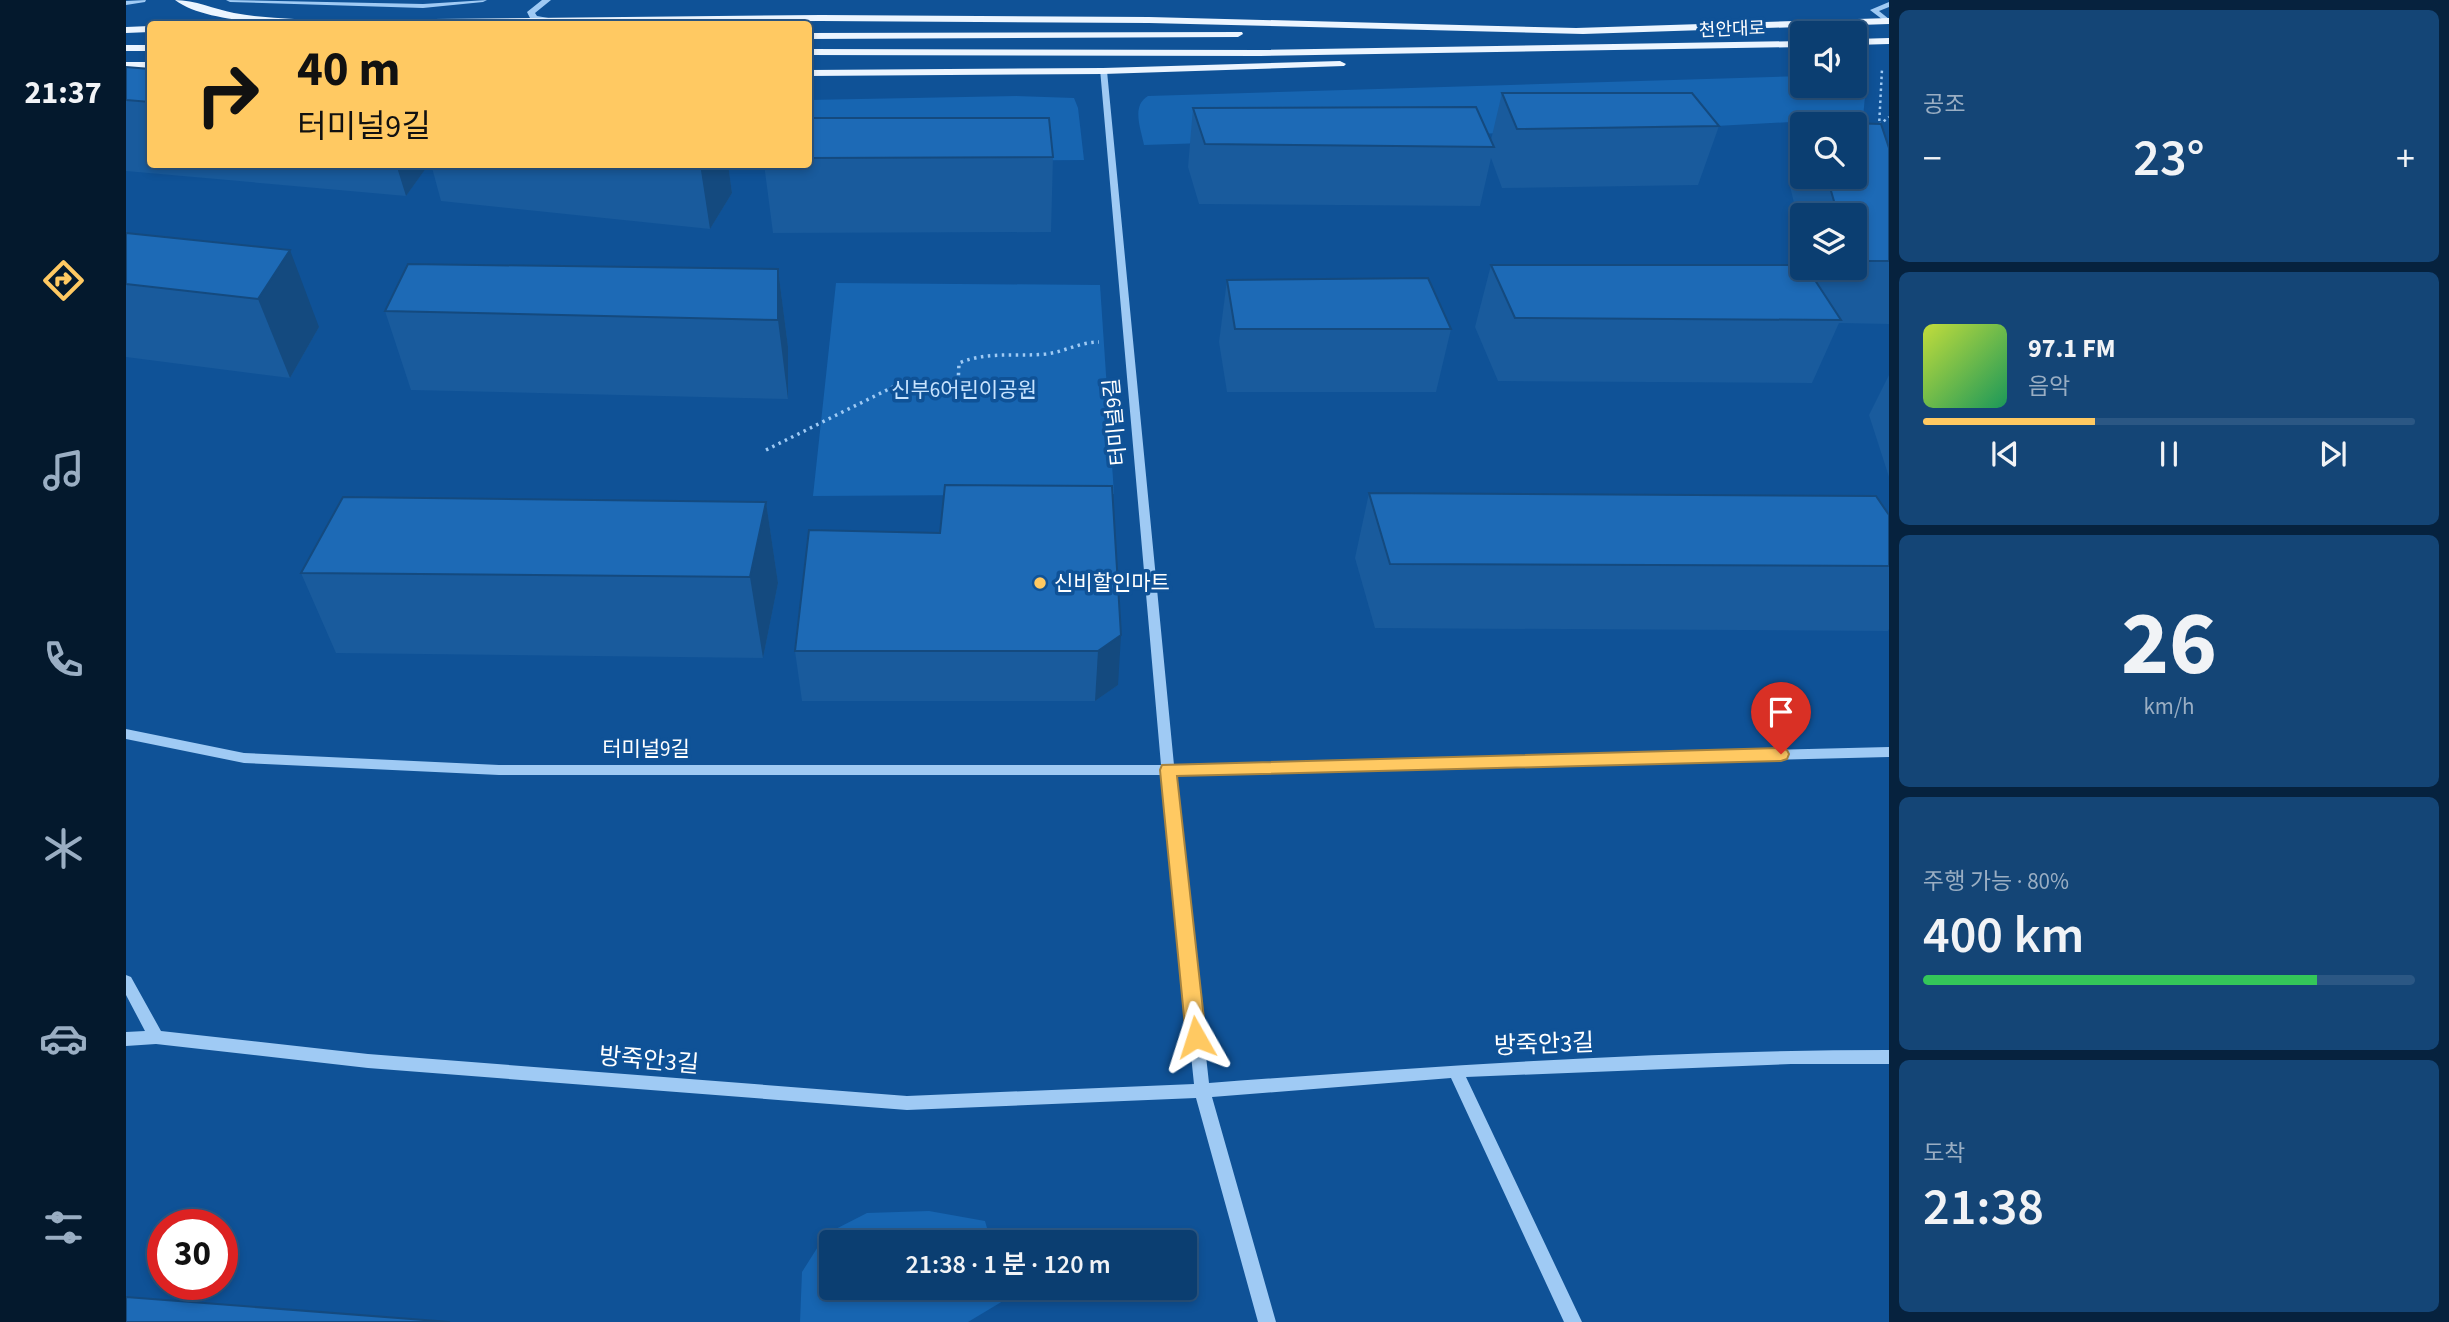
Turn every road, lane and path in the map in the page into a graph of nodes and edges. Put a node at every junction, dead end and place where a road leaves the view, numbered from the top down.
1 (142, 0) edge
2 (180, 0) edge
3 (230, 0) edge
4 (484, 0) edge
5 (547, 0) edge
6 (126, 3) edge
7 (1889, 4) edge
8 (303, 21) edge
9 (549, 21) edge
10 (621, 21) edge
11 (1888, 21) edge
12 (147, 29) edge
13 (126, 30) edge
14 (1583, 31) junction
15 (812, 36) edge
16 (1889, 41) edge
17 (1867, 42) edge
18 (1790, 44) edge
19 (126, 48) edge
20 (147, 48) edge
21 (1663, 48) junction
22 (812, 52) edge
23 (126, 65) edge
24 (147, 65) edge
25 (1883, 65) dead end
26 (1103, 71) junction
27 (812, 73) edge
28 (1889, 117) edge
29 (1878, 126) junction
30 (1881, 139) edge
31 (1129, 342) junction
32 (766, 450) dead end
33 (126, 734) edge
34 (1889, 752) edge
35 (1168, 770) junction
36 (126, 981) edge
37 (156, 1037) junction
38 (126, 1039) edge
39 (1889, 1057) edge
40 (1455, 1071) junction
41 (1202, 1091) junction
42 (1267, 1322) edge
43 (1573, 1322) edge

1 - 6 street
2 - 8 main road
3 - 4 street
5 - 9 street
7 - 11 street
10 - 14 main road
11 - 14 main road, 천안대로
12 - 13 main road
14 - 15 main road
16 - 17 main road
18 - 21 main road, 천안대로
19 - 20 main road
21 - 22 main road
21 - 26 main road
23 - 24 main road
25 - 29 path
26 - 27 main road
26 - 31 street, 터미널9길
28 - 29 path
29 - 30 path
31 - 32 path
31 - 35 street, 터미널9길
33 - 35 street, 터미널9길
34 - 35 street, 터미널9길
35 - 41 street
36 - 37 street
37 - 38 street
37 - 41 street, 방죽안3길
39 - 40 street, 방죽안3길
40 - 41 street, 방죽안3길
40 - 43 street
41 - 42 street

